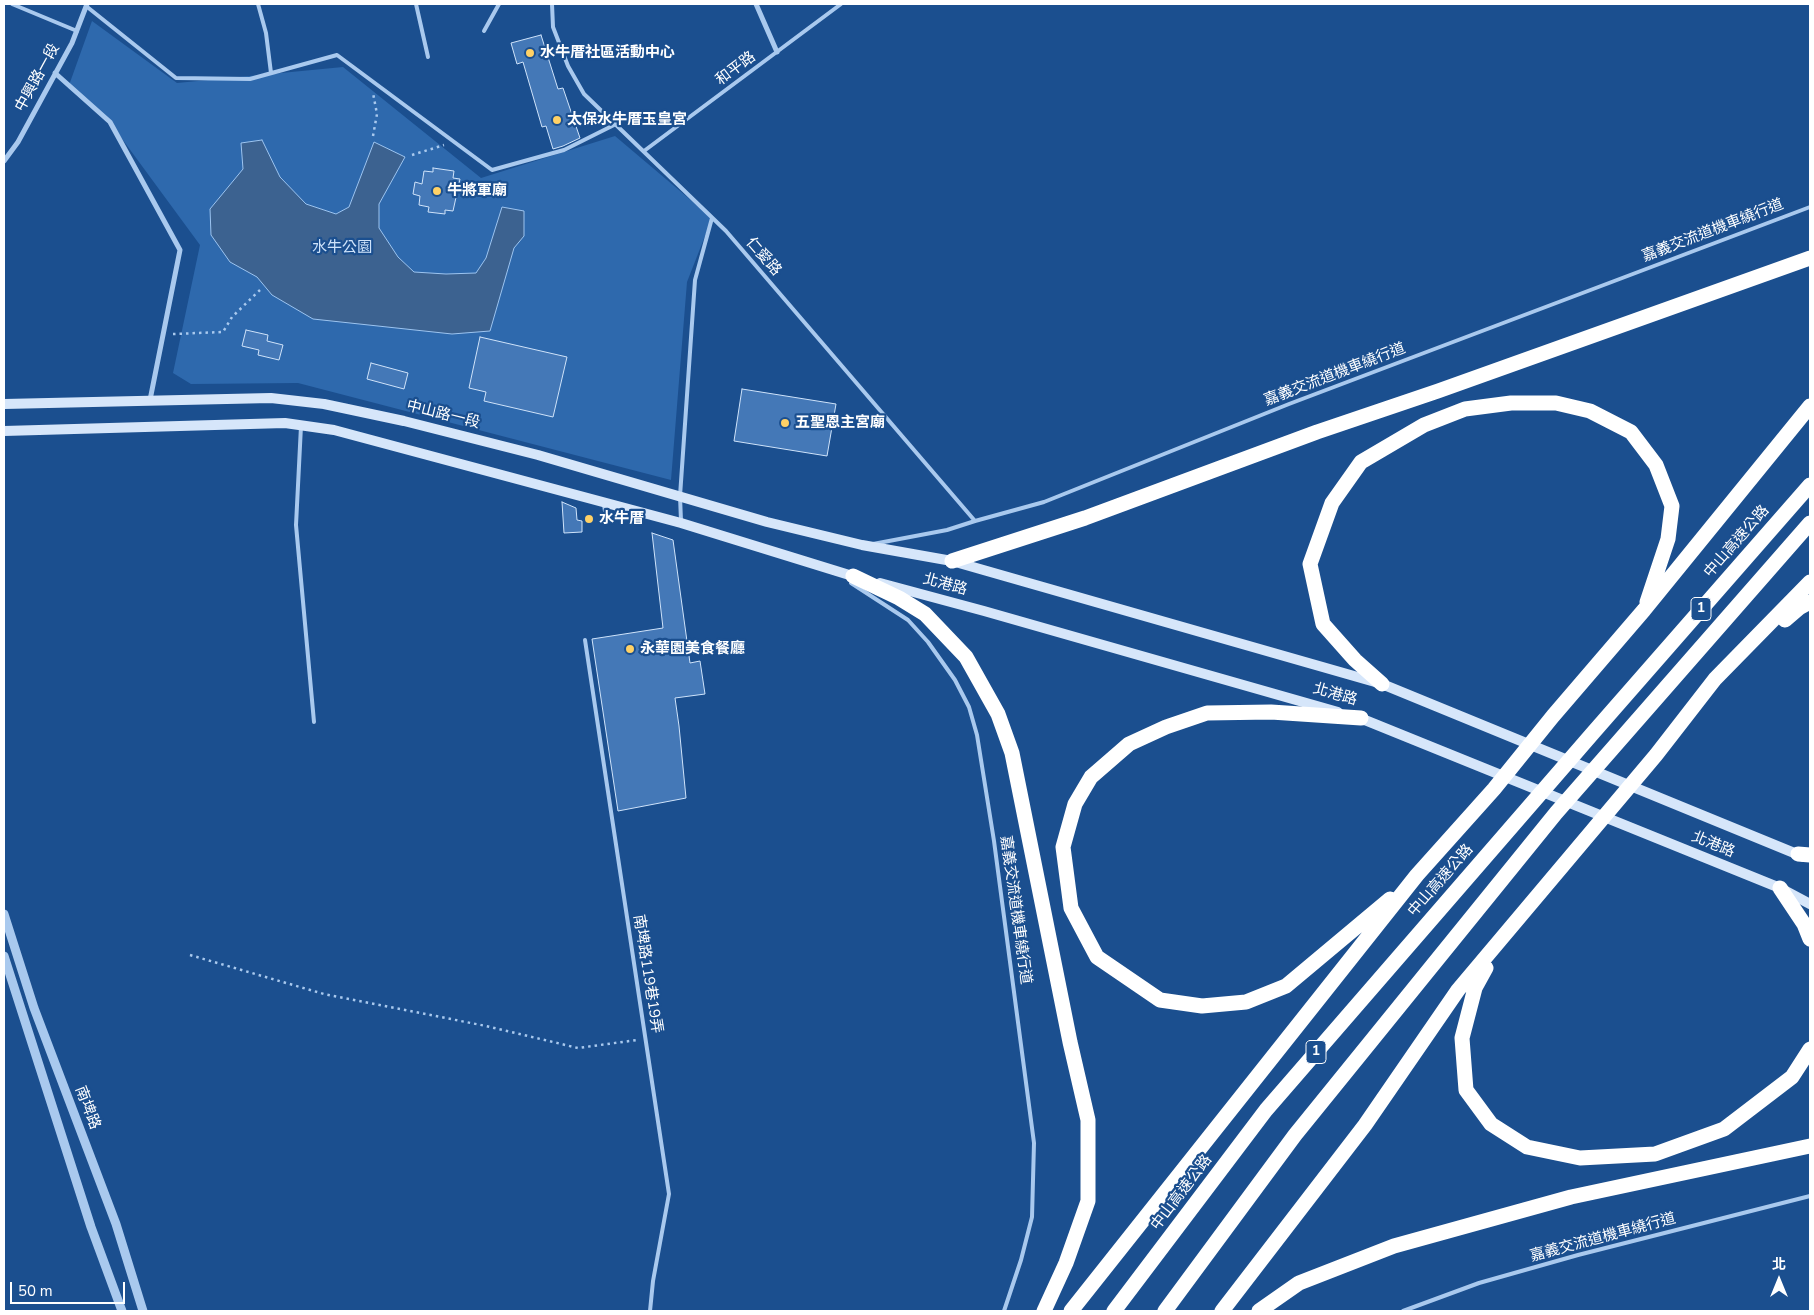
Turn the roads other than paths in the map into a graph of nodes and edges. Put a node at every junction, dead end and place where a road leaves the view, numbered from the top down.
1 (12, 4) edge
2 (258, 4) edge
3 (416, 4) edge
4 (500, 4) edge
5 (552, 4) edge
6 (756, 4) edge
7 (841, 4) edge
8 (87, 5) edge
9 (77, 31) junction
10 (484, 31) dead end
11 (777, 52) junction
12 (428, 57) dead end
13 (56, 73) junction
14 (271, 73) junction
15 (616, 124) junction
16 (644, 151) junction
17 (4, 161) edge
18 (1810, 207) edge
19 (712, 218) junction
20 (1810, 258) edge
21 (150, 401) junction
22 (4, 404) edge
23 (1810, 406) edge
24 (301, 426) junction
25 (4, 431) edge
26 (1810, 485) edge
27 (680, 496) junction
28 (604, 503) junction
29 (606, 519) dead end
30 (975, 521) junction
31 (681, 523) junction
32 (1810, 523) edge
33 (862, 545) junction
34 (952, 562) junction
35 (832, 570) junction
36 (853, 576) junction
37 (1810, 582) edge
38 (1810, 602) edge
39 (1644, 610) junction
40 (585, 640) dead end
41 (1715, 680) junction
42 (1382, 684) junction
43 (1361, 718) junction
44 (314, 722) dead end
45 (1806, 857) edge
46 (1418, 875) junction
47 (1780, 888) junction
48 (1810, 904) edge
49 (4, 914) edge
50 (1510, 927) junction
51 (1810, 939) edge
52 (4, 956) edge
53 (1810, 1049) edge
54 (1810, 1146) edge
55 (1810, 1196) edge
56 (122, 1311) edge
57 (143, 1311) edge
58 (650, 1311) edge
59 (1004, 1311) edge
60 (1044, 1311) edge
61 (1071, 1311) edge
62 (1114, 1311) edge
63 (1165, 1311) edge
64 (1222, 1311) edge
65 (1259, 1311) edge
66 (1403, 1311) edge

1 - 9 lane
2 - 14 lane
3 - 12 lane
4 - 10 lane
5 - 15 lane, 仁愛路
6 - 11 street
7 - 11 lane, 和平路
8 - 9 street, 中興路一段
8 - 14 lane
9 - 13 street, 中興路一段
11 - 16 lane, 和平路
13 - 17 street, 中興路一段
13 - 21 street
14 - 15 lane
15 - 16 lane, 仁愛路
16 - 19 lane, 仁愛路
18 - 30 lane, 嘉義交流道機車繞行道
19 - 27 lane
19 - 30 lane, 仁愛路
20 - 34 highway
21 - 22 main road, 中山路一段
21 - 27 main road, 中山路一段
23 - 39 highway
24 - 25 main road
24 - 28 main road
24 - 44 lane
26 - 62 highway, 中山高速公路 / 1
27 - 31 lane
27 - 33 main road, 中山路一段
28 - 29 lane
28 - 31 main road
30 - 33 lane, 嘉義交流道機車繞行道
31 - 35 main road
32 - 63 highway, 1
33 - 34 main road, 北港路
34 - 42 main road, 北港路
35 - 36 main road, 北港路
35 - 59 lane, 嘉義交流道機車繞行道
36 - 43 main road, 北港路
36 - 60 highway
37 - 41 highway
38 - 41 highway
39 - 42 highway
39 - 46 highway
40 - 58 lane, 南埤路119巷19弄
41 - 50 highway
42 - 45 main road, 北港路
43 - 46 highway
43 - 47 main road, 北港路
46 - 61 highway
47 - 48 main road, 北港路
47 - 51 highway
49 - 57 street, 南埤路
50 - 53 highway
50 - 64 highway
52 - 56 street, 南埤路
54 - 65 highway
55 - 66 lane, 嘉義交流道機車繞行道

